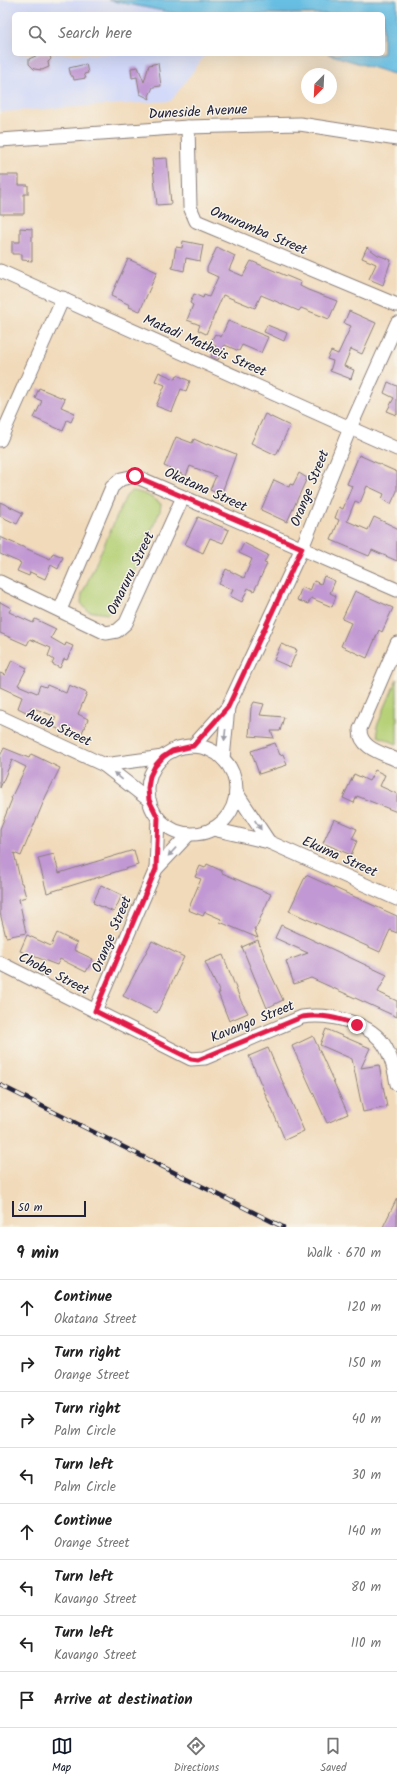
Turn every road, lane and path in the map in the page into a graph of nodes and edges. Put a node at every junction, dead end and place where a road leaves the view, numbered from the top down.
1 (188, 126) junction
2 (397, 139) edge
3 (0, 140) edge
4 (0, 271) edge
5 (63, 298) junction
6 (397, 304) edge
7 (397, 323) edge
8 (350, 428) junction
9 (0, 440) edge
10 (397, 449) edge
11 (183, 497) junction
12 (302, 548) junction
13 (0, 582) edge
14 (397, 590) edge
15 (60, 610) junction
16 (397, 643) edge
17 (228, 707) junction
18 (0, 717) edge
19 (193, 746) junction
20 (163, 757) junction
21 (223, 759) junction
22 (397, 760) edge
23 (104, 765) junction
24 (236, 792) junction
25 (149, 800) junction
26 (158, 818) junction
27 (213, 829) junction
28 (189, 834) junction
29 (269, 842) junction
30 (156, 869) junction
31 (397, 899) edge
32 (0, 963) edge
33 (95, 1011) junction
34 (397, 1084) edge

1 - 2 street, Duneside Avenue
1 - 3 street, Duneside Avenue
1 - 6 street, Omuramba Street
4 - 5 street, Matadi Matheis Street
5 - 8 street, Matadi Matheis Street
5 - 9 street
7 - 8 street, Orange Street
8 - 10 street, Matadi Matheis Street
8 - 12 street, Orange Street
11 - 12 street, Okatana Street
11 - 15 street, Okatana Street
11 - 15 street, Omaruru Street
12 - 14 street, Okatana Street
12 - 17 street, Orange Street
13 - 15 street, Omaruru Street
16 - 22 street
17 - 19 street, Orange Street
17 -> 21 street, Orange Street
18 - 23 street, Auob Street
19 - 20 street
19 - 21 street
20 - 23 street
20 - 25 street
21 - 24 street
25 -> 23 street, Auob Street
24 - 27 street
24 -> 29 street
25 - 26 street
26 - 28 street
26 - 30 street, Orange Street
27 - 28 street
27 - 29 street, Ekuma Street
28 -> 30 street, Orange Street
29 - 31 street, Ekuma Street
30 - 33 street, Orange Street
32 - 33 street, Chobe Street
33 - 34 street, Kavango Street

